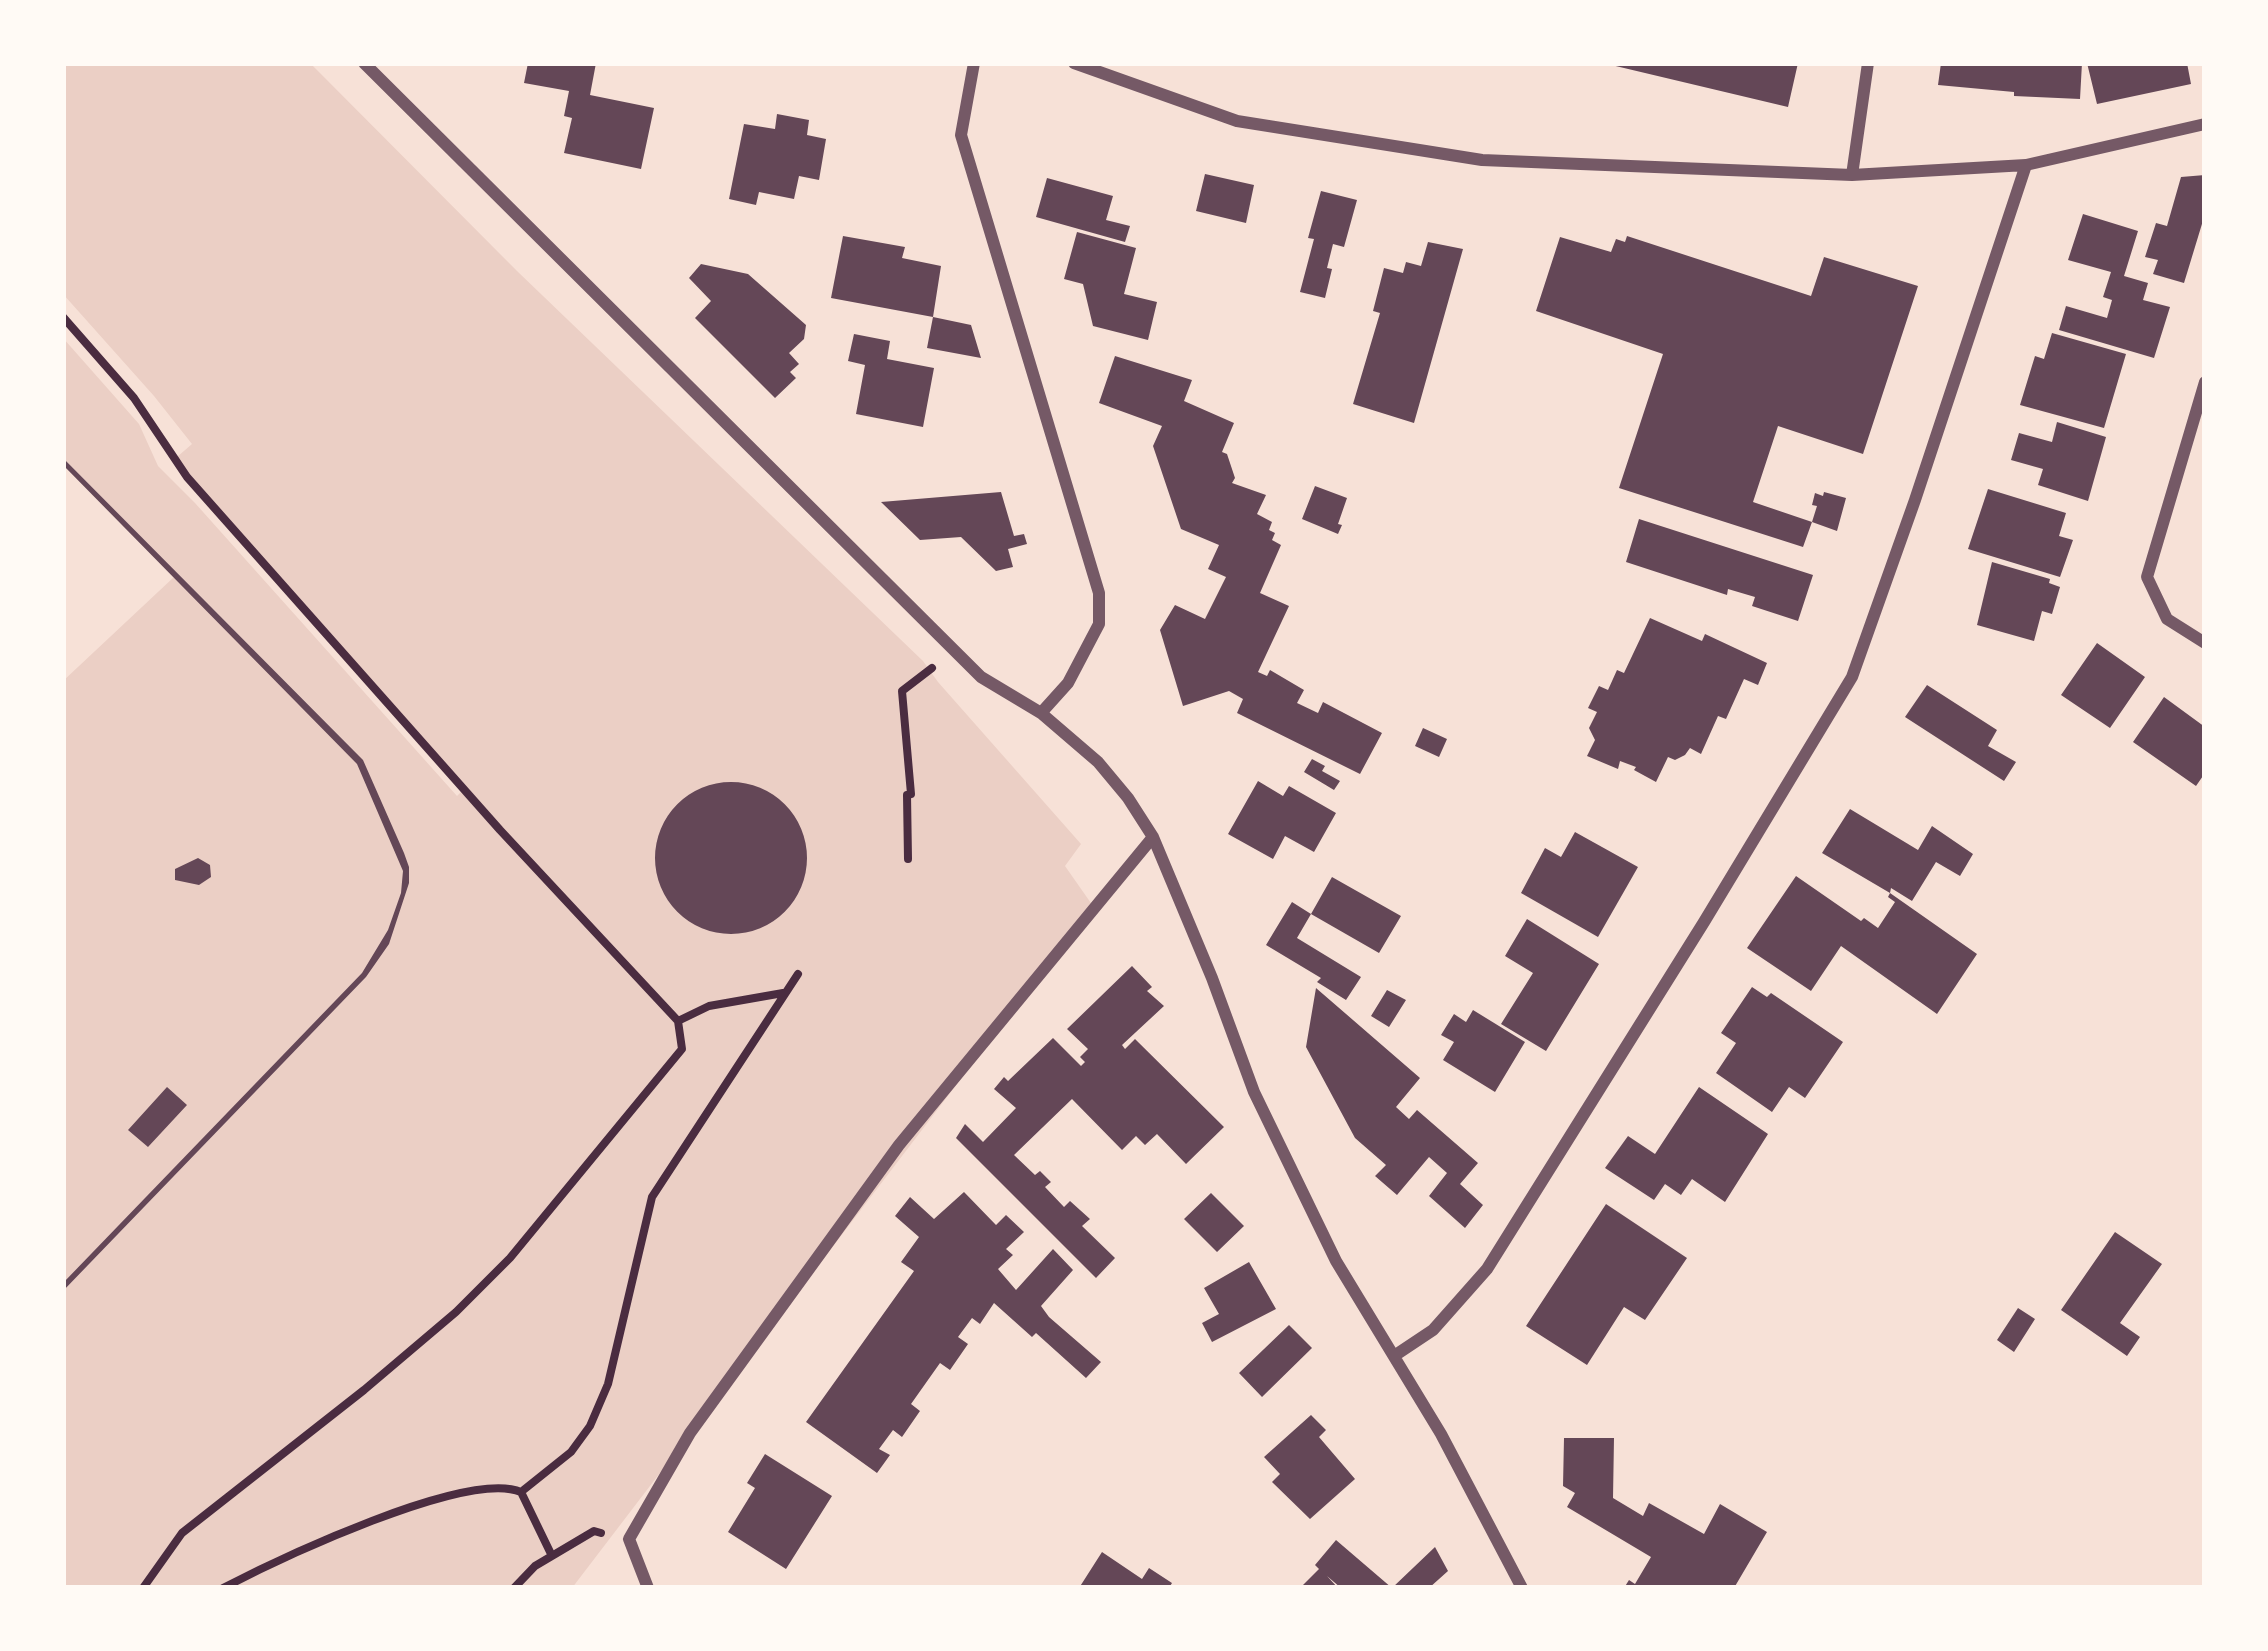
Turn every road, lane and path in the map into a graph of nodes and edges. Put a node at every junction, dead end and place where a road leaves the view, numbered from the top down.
1 (364, 63) edge
2 (974, 63) edge
3 (1073, 63) edge
4 (1868, 63) edge
5 (2205, 124) edge
6 (2026, 165) junction
7 (1852, 176) junction
8 (63, 317) edge
9 (2205, 382) edge
10 (2205, 643) edge
11 (937, 664) dead end
12 (1041, 713) junction
13 (1153, 837) junction
14 (908, 859) dead end
15 (798, 974) dead end
16 (783, 993) junction
17 (678, 1021) junction
18 (1394, 1356) junction
19 (521, 1492) junction
20 (608, 1535) dead end
21 (552, 1556) junction
22 (143, 1588) edge
23 (223, 1588) edge
24 (514, 1588) edge
25 (648, 1588) edge
26 (1522, 1588) edge

1 - 12 street
2 - 12 street
3 - 7 street
4 - 7 street
5 - 6 street
6 - 7 street
6 - 18 street
8 - 17 path
9 - 10 street
11 - 14 path
12 - 13 street
13 - 18 street
13 - 25 street
15 - 16 path
16 - 17 path
16 - 19 path
17 - 22 path
18 - 26 street
19 - 21 path
19 - 23 path
20 - 21 path
21 - 24 path

